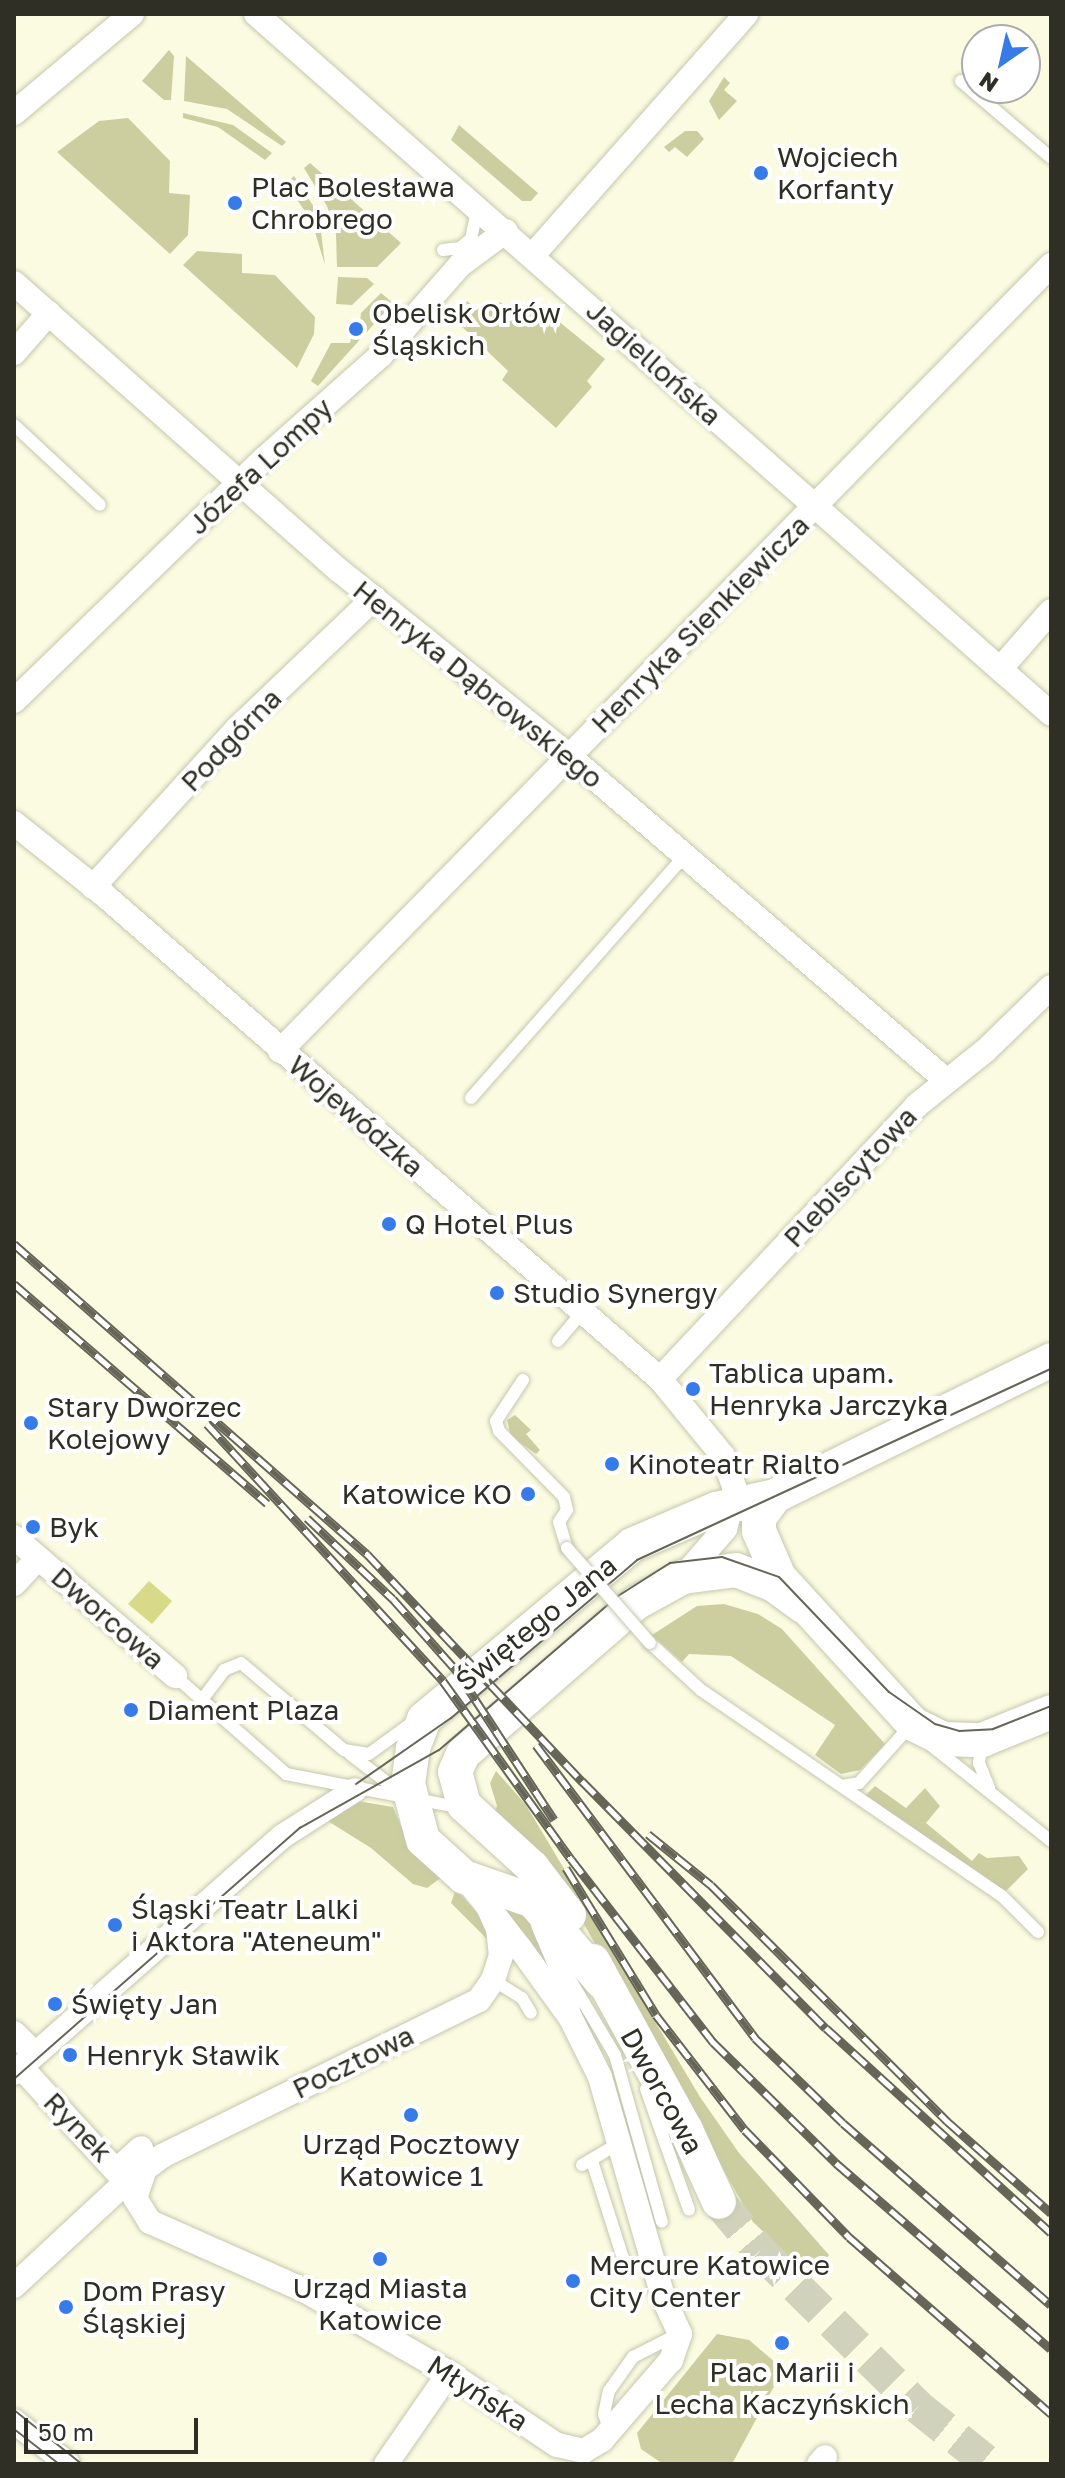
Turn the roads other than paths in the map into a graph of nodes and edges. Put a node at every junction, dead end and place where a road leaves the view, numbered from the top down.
1 (132, 14) edge
2 (256, 14) edge
3 (746, 14) edge
4 (988, 104) edge
5 (14, 113) edge
6 (1051, 158) edge
7 (475, 203) junction
8 (506, 231) junction
9 (533, 255) junction
10 (451, 257) junction
11 (1051, 265) edge
12 (14, 283) edge
13 (49, 313) junction
14 (14, 353) edge
15 (14, 425) edge
16 (243, 480) junction
17 (100, 505) dead end
18 (815, 507) junction
19 (374, 598) junction
20 (1051, 611) edge
21 (1000, 669) junction
22 (14, 701) edge
23 (1051, 714) edge
24 (569, 756) junction
25 (14, 823) edge
26 (684, 856) junction
27 (93, 887) junction
28 (1051, 987) edge
29 (280, 1051) junction
30 (946, 1080) junction
31 (471, 1098) dead end
32 (582, 1312) junction
33 (558, 1341) dead end
34 (1051, 1360) edge
35 (660, 1379) junction
36 (523, 1380) dead end
37 (775, 1496) junction
38 (734, 1505) junction
39 (14, 1537) edge
40 (38, 1558) junction
41 (683, 1577) junction
42 (14, 1584) edge
43 (803, 1606) junction
44 (175, 1676) joint
45 (201, 1701) junction
46 (438, 1704) junction
47 (1051, 1712) edge
48 (913, 1724) junction
49 (982, 1740) junction
50 (344, 1750) junction
51 (842, 1786) junction
52 (355, 1790) junction
53 (991, 1790) junction
54 (410, 1801) junction
55 (466, 1808) junction
56 (498, 1839) junction
57 (1051, 1841) edge
58 (464, 1877) junction
59 (533, 1901) junction
60 (489, 1909) junction
61 (1038, 1932) dead end
62 (560, 1964) junction
63 (493, 1980) junction
64 (604, 1986) junction
65 (531, 2013) dead end
66 (570, 2017) junction
67 (14, 2033) edge
68 (23, 2064) edge
69 (621, 2142) junction
70 (136, 2163) junction
71 (704, 2206) tunnel mouth
72 (662, 2222) dead end
73 (623, 2258) dead end
74 (14, 2286) edge
75 (449, 2373) junction
76 (14, 2421) edge
77 (579, 2458) edge
78 (68, 2464) edge
79 (386, 2464) edge

1 - 5 street
2 - 7 street, Jagiellońska
3 - 9 street
4 - 6 lane
7 - 8 street, Jagiellońska
7 - 10 lane
8 - 9 street, Jagiellońska
8 - 10 street, Józefa Lompy
9 - 18 street, Jagiellońska
10 - 16 street, Józefa Lompy
11 - 18 street, Henryka Sienkiewicza
12 - 13 street, Henryka Dąbrowskiego
13 - 14 street
13 - 16 street, Henryka Dąbrowskiego
15 - 17 lane
16 - 19 street, Henryka Dąbrowskiego
16 - 22 street, Józefa Lompy
18 - 21 street, Jagiellońska
18 - 24 street, Henryka Sienkiewicza
19 - 24 street, Henryka Dąbrowskiego
19 - 27 street, Podgórna
20 - 21 street
21 - 23 street, Jagiellońska
24 - 26 street, Henryka Dąbrowskiego
24 - 29 street, Henryka Sienkiewicza
25 - 27 street, Wojewódzka
26 - 30 street, Henryka Dąbrowskiego
26 - 31 lane
27 - 29 street, Wojewódzka
28 - 30 street, Plebiscytowa
29 - 32 street, Wojewódzka
30 - 35 street, Plebiscytowa
32 - 33 lane
32 - 35 street, Wojewódzka
34 - 37 street, Świętego Jana
35 - 38 street, Wojewódzka
36 - 51 lane, bridge
37 - 38 street, Świętego Jana
37 - 43 street
38 - 41 street
38 - 46 street, Świętego Jana
39 - 40 street, Dworcowa
40 - 42 street
40 - 44 street, Dworcowa
41 - 43 street
41 - 55 street, Świętego Jana
43 - 48 street
44 - 45 lane, Dworcowa
45 - 50 lane
45 - 52 lane, Dworcowa
46 - 50 lane
46 - 54 street, Świętego Jana
47 - 49 street
48 - 49 street
48 - 51 lane
48 - 53 lane
49 - 53 lane
50 - 54 lane
51 - 61 lane
52 - 54 lane, Dworcowa
52 - 68 street
53 - 57 lane
54 - 55 lane, Dworcowa
54 - 58 street
55 - 56 street, Dworcowa
56 - 59 street, Dworcowa
56 - 64 street, Dworcowa
58 - 59 street
58 - 60 street
59 - 62 street, Dworcowa
59 - 64 street, Dworcowa
60 - 63 street
60 - 66 street
62 - 66 street, Dworcowa
62 - 72 lane
63 - 65 lane
63 - 70 street, Pocztowa
64 - 71 street, Dworcowa
66 - 69 street, Młyńska
67 - 68 street, Rynek
68 - 70 street, Rynek
69 - 73 lane
69 - 77 street, Młyńska
70 - 74 street, Rynek
70 - 75 street, Młyńska
75 - 77 street, Młyńska
75 - 79 street
76 - 78 street

